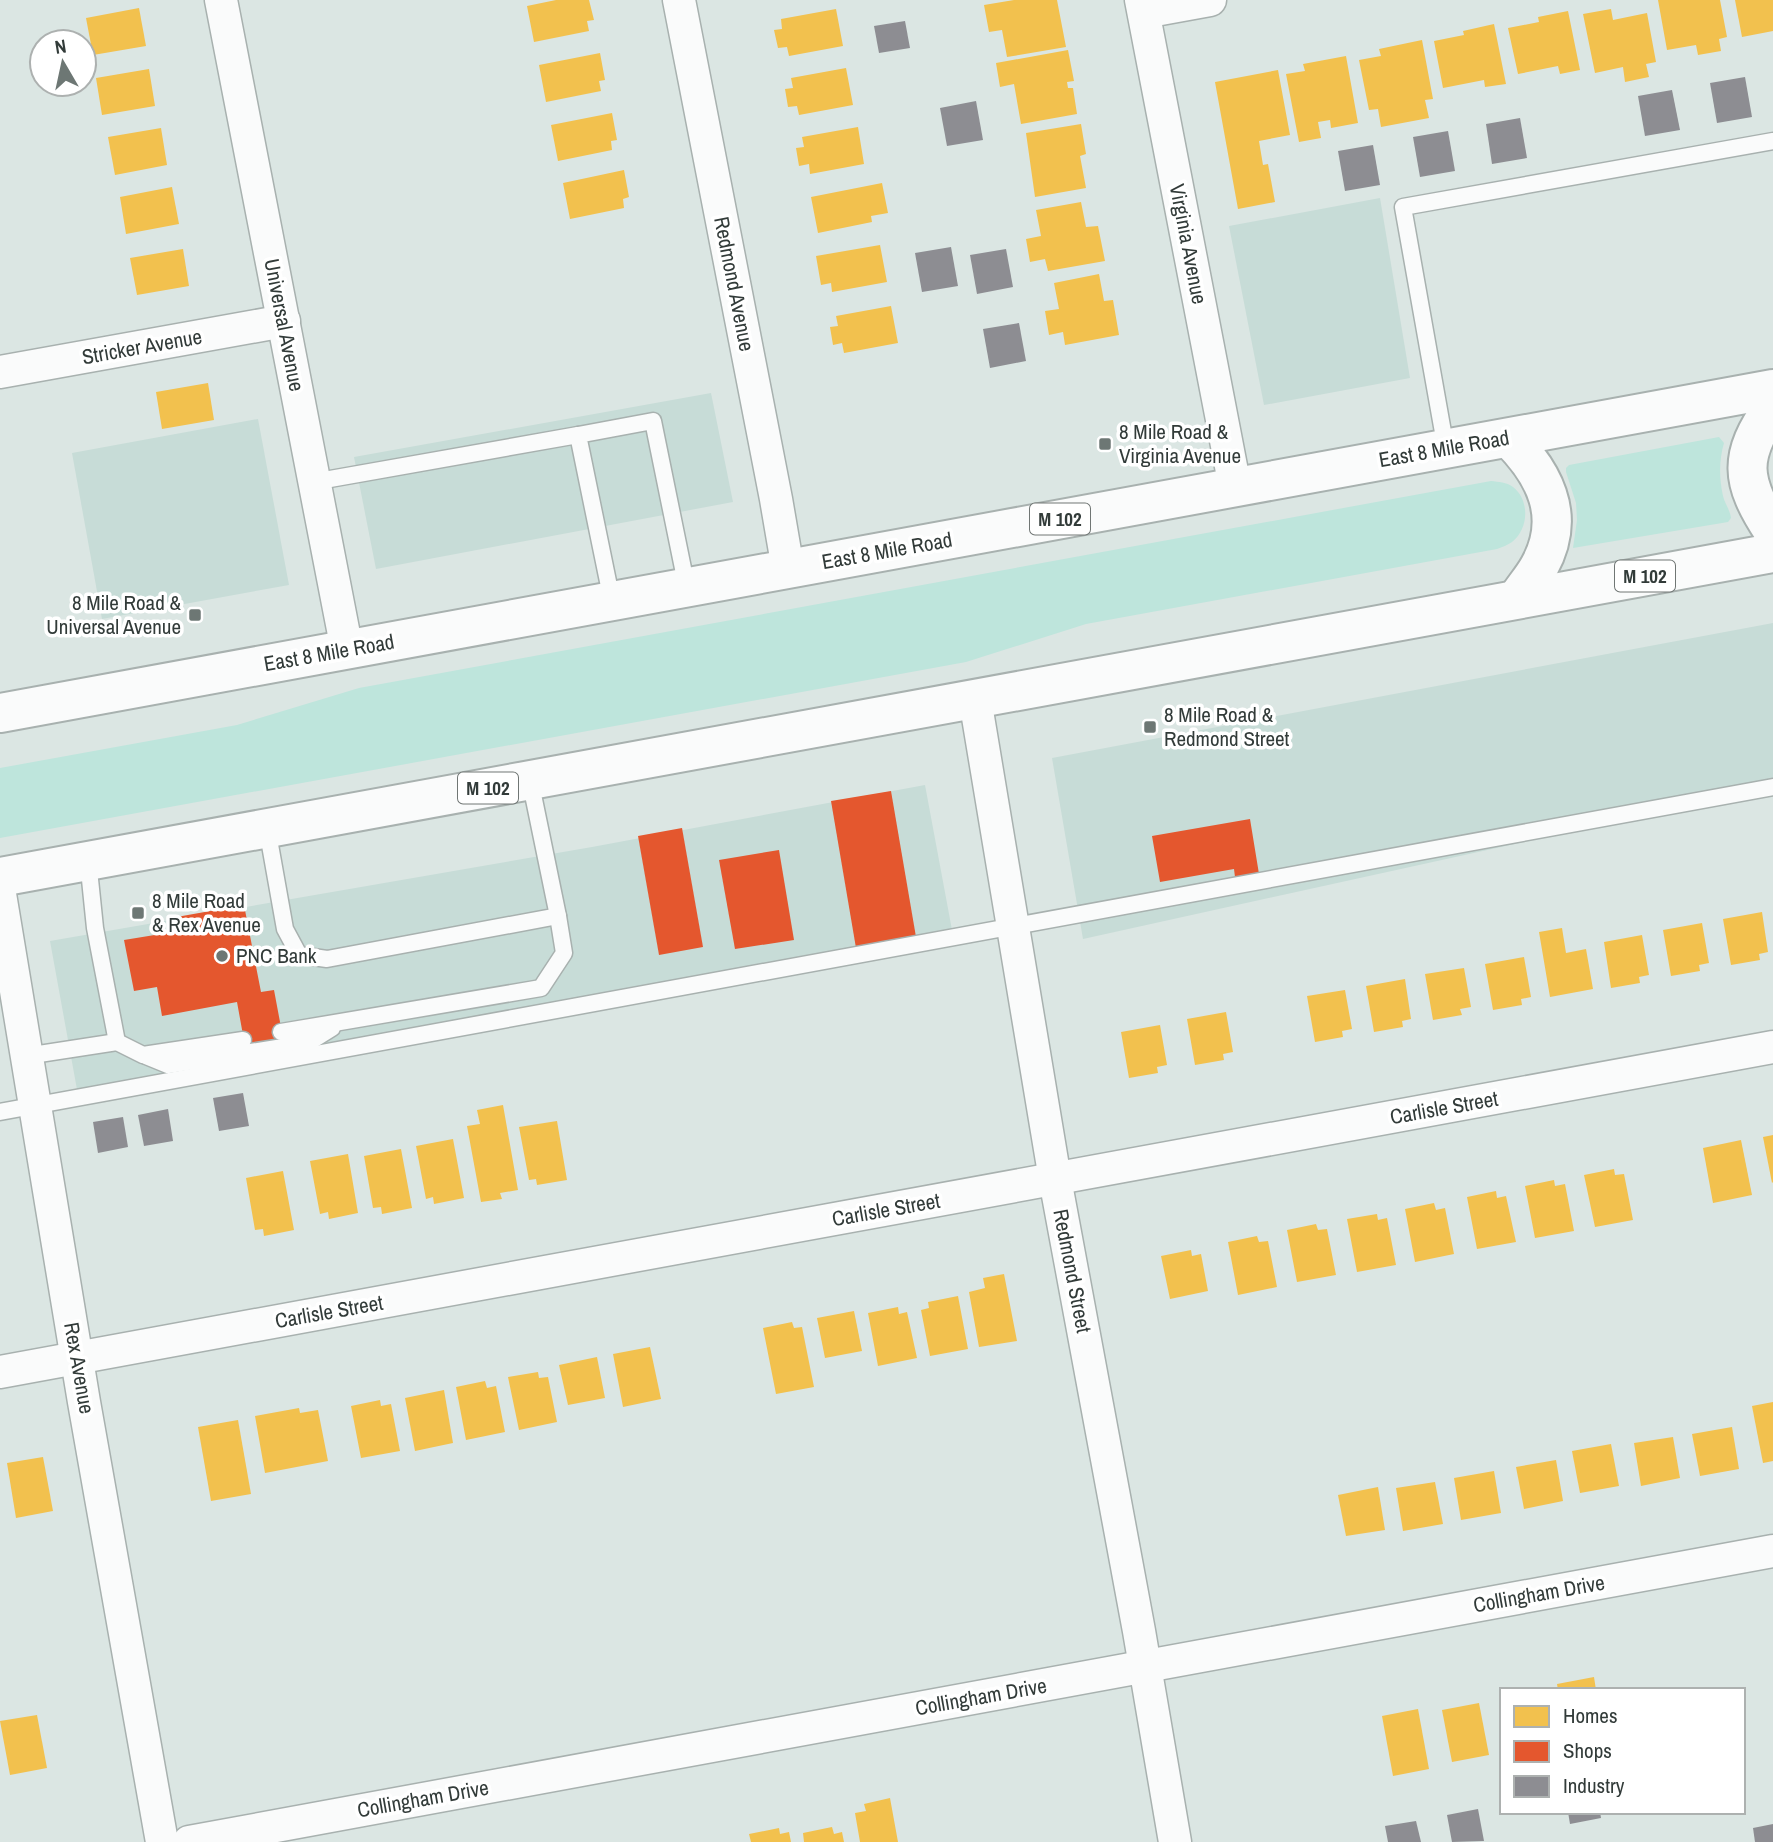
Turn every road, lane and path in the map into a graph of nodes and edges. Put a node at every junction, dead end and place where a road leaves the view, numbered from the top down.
1 (221, 0) edge
2 (678, 0) edge
3 (1210, 0) edge
4 (1143, 6) edge
5 (1773, 141) edge
6 (284, 321) junction
7 (0, 372) edge
8 (1773, 388) edge
9 (1773, 407) edge
10 (578, 435) junction
11 (1509, 438) junction
12 (1446, 449) junction
13 (313, 482) junction
14 (1235, 487) junction
15 (1773, 531) edge
16 (1773, 553) edge
17 (788, 569) junction
18 (687, 588) junction
19 (1517, 599) junction
20 (612, 601) junction
21 (346, 650) junction
22 (975, 699) junction
23 (0, 713) edge
24 (530, 780) junction
25 (1773, 787) edge
26 (267, 828) junction
27 (88, 860) junction
28 (0, 877) edge
29 (0, 894) edge
30 (558, 916) junction
31 (1012, 925) junction
32 (341, 1023) junction
33 (281, 1032) dead end
34 (243, 1040) dead end
35 (117, 1042) junction
36 (1773, 1048) edge
37 (144, 1055) junction
38 (26, 1056) junction
39 (34, 1106) junction
40 (0, 1112) edge
41 (1055, 1180) junction
42 (77, 1358) junction
43 (0, 1373) edge
44 (1773, 1551) edge
45 (1145, 1667) junction
46 (162, 1842) edge
47 (189, 1842) edge
48 (1175, 1842) edge

1 - 6 street, Universal Avenue
2 - 17 street, Redmond Avenue
3 - 4 street
4 - 14 street, Virginia Avenue
5 - 12 lane
6 - 7 street, Stricker Avenue
6 - 13 street, Universal Avenue
8 - 11 highway, East 8 Mile Road / M 102
9 - 15 highway
10 - 13 lane
10 - 18 lane
10 - 20 lane
11 - 12 highway, East 8 Mile Road / M 102
11 - 19 highway
12 - 14 highway, East 8 Mile Road / M 102
13 - 21 street, Universal Avenue
14 - 17 highway, East 8 Mile Road / M 102
16 - 19 highway, M 102
17 - 18 highway, East 8 Mile Road / M 102
18 - 20 highway, East 8 Mile Road / M 102
19 - 22 highway, M 102
20 - 21 highway, East 8 Mile Road / M 102
21 - 23 highway, East 8 Mile Road / M 102
22 - 24 highway, M 102
22 - 31 street, Redmond Street
24 - 26 highway, M 102
24 - 30 lane
25 - 31 lane
26 - 27 highway, M 102
26 - 30 lane
27 - 28 highway, M 102
27 - 35 lane
29 - 38 street, Rex Avenue
30 - 32 lane
31 - 39 lane
31 - 41 street, Redmond Street
32 - 33 lane
32 - 37 lane
34 - 37 lane
35 - 37 lane
35 - 38 lane
36 - 41 street, Carlisle Street
38 - 39 street, Rex Avenue
39 - 40 lane
39 - 42 street, Rex Avenue
41 - 42 street, Carlisle Street
41 - 45 street, Redmond Street
42 - 43 street, Carlisle Street
42 - 46 street, Rex Avenue
44 - 45 street, Collingham Drive
45 - 47 street, Collingham Drive
45 - 48 street, Redmond Street

